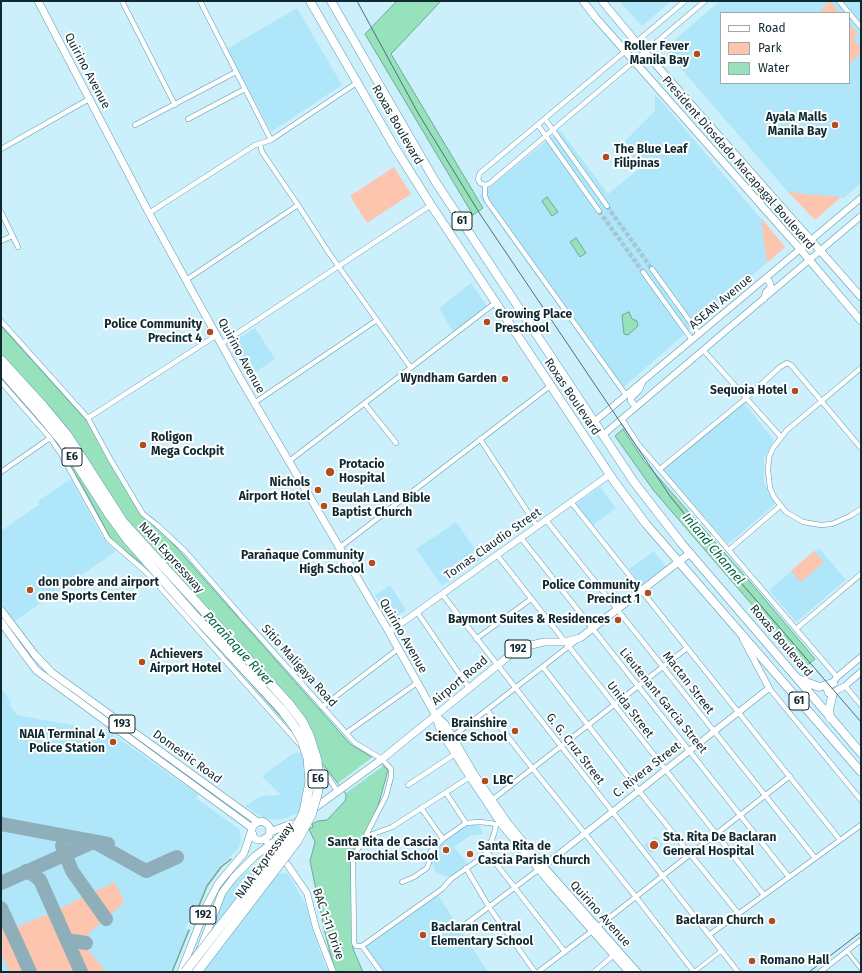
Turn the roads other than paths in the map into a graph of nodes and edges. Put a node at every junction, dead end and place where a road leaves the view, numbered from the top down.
1 (38, 1) edge
2 (122, 1) edge
3 (200, 1) edge
4 (310, 1) edge
5 (331, 1) edge
6 (583, 1) edge
7 (602, 1) edge
8 (685, 1) edge
9 (705, 1) edge
10 (839, 1) edge
11 (848, 12) edge
12 (850, 14) edge
13 (861, 27) edge
14 (636, 42) junction
15 (625, 51) junction
16 (644, 51) junction
17 (634, 60) junction
18 (236, 72) junction
19 (358, 82) junction
20 (245, 89) junction
21 (89, 99) junction
22 (175, 105) junction
23 (188, 119) dead end
24 (544, 119) junction
25 (135, 125) dead end
26 (538, 125) junction
27 (552, 130) junction
28 (545, 136) junction
29 (271, 140) junction
30 (260, 144) junction
31 (1, 149) edge
32 (485, 185) junction
33 (861, 198) edge
34 (298, 205) junction
35 (430, 205) junction
36 (606, 206) tunnel mouth
37 (599, 211) tunnel mouth
38 (1, 212) edge
39 (149, 213) junction
40 (861, 216) edge
41 (12, 236) junction
42 (811, 240) junction
43 (1, 241) edge
44 (18, 247) dead end
45 (800, 249) junction
46 (821, 251) junction
47 (810, 260) junction
48 (338, 266) junction
49 (652, 269) tunnel mouth
50 (643, 272) tunnel mouth
51 (765, 279) junction
52 (186, 280) junction
53 (861, 297) edge
54 (764, 299) junction
55 (495, 303) junction
56 (377, 320) junction
57 (1, 321) edge
58 (861, 321) edge
59 (699, 334) junction
60 (216, 335) junction
61 (692, 340) junction
62 (221, 344) junction
63 (704, 351) junction
64 (1, 354) edge
65 (1, 360) edge
66 (411, 368) junction
67 (861, 368) edge
68 (1, 370) edge
69 (12, 373) junction
70 (643, 380) junction
71 (1, 382) edge
72 (550, 386) junction
73 (626, 395) junction
74 (746, 398) junction
75 (821, 402) junction
76 (254, 403) junction
77 (365, 404) junction
78 (636, 407) junction
79 (88, 418) junction
80 (622, 419) junction
81 (594, 422) junction
82 (603, 435) junction
83 (780, 437) junction
84 (50, 438) junction
85 (480, 439) junction
86 (396, 443) dead end
87 (861, 448) edge
88 (288, 462) junction
89 (660, 469) junction
90 (1, 472) edge
91 (609, 474) junction
92 (571, 502) junction
93 (780, 506) junction
94 (861, 509) edge
95 (546, 520) junction
96 (537, 526) junction
97 (521, 538) junction
98 (339, 548) junction
99 (729, 550) junction
100 (690, 553) junction
101 (497, 555) junction
102 (679, 562) junction
103 (861, 574) edge
104 (642, 590) junction
105 (442, 594) junction
106 (531, 599) junction
107 (617, 609) junction
108 (1, 610) edge
109 (417, 612) junction
110 (1, 622) edge
111 (592, 628) junction
112 (737, 629) junction
113 (796, 629) junction
114 (388, 632) junction
115 (476, 639) junction
116 (567, 644) junction
117 (687, 648) junction
118 (398, 649) junction
119 (861, 657) edge
120 (497, 665) junction
121 (542, 667) junction
122 (663, 667) junction
123 (861, 672) edge
124 (796, 678) junction
125 (835, 680) junction
126 (417, 683) junction
127 (639, 686) junction
128 (845, 686) junction
129 (469, 688) junction
130 (515, 688) junction
131 (769, 688) junction
132 (833, 693) junction
133 (861, 705) edge
134 (614, 706) junction
135 (322, 707) junction
136 (487, 710) junction
137 (739, 712) junction
138 (436, 716) junction
139 (830, 718) junction
140 (589, 725) junction
141 (714, 731) junction
142 (346, 733) junction
143 (452, 737) junction
144 (561, 747) junction
145 (690, 750) junction
146 (861, 753) edge
147 (455, 754) junction
148 (380, 760) junction
149 (533, 769) junction
150 (665, 770) junction
151 (861, 772) edge
152 (790, 776) junction
153 (470, 777) junction
154 (408, 785) dead end
155 (340, 790) junction
156 (639, 791) junction
157 (446, 793) junction
158 (765, 796) junction
159 (492, 800) junction
160 (861, 800) edge
161 (421, 808) junction
162 (612, 812) junction
163 (741, 815) junction
164 (258, 822) junction
165 (500, 822) junction
166 (294, 823) junction
167 (466, 823) junction
168 (861, 825) edge
169 (252, 830) junction
170 (585, 833) junction
171 (716, 834) junction
172 (267, 836) junction
173 (365, 837) junction
174 (443, 839) junction
175 (840, 840) junction
176 (273, 843) junction
177 (260, 852) junction
178 (487, 852) junction
179 (690, 854) junction
180 (815, 858) junction
181 (466, 868) junction
182 (541, 868) junction
183 (663, 876) junction
184 (788, 877) junction
185 (402, 882) dead end
186 (515, 887) junction
187 (764, 895) junction
188 (636, 897) junction
189 (489, 907) junction
190 (738, 914) junction
191 (466, 924) dead end
192 (595, 929) junction
193 (709, 935) junction
194 (861, 940) edge
195 (361, 946) junction
196 (721, 951) junction
197 (846, 951) junction
198 (565, 952) junction
199 (616, 953) junction
200 (861, 969) edge
201 (181, 972) edge
202 (185, 972) edge
203 (191, 972) edge
204 (197, 972) edge
205 (333, 972) edge
206 (381, 972) edge
207 (536, 972) edge
208 (594, 972) edge
209 (629, 972) edge
210 (637, 972) edge
211 (694, 972) edge
212 (738, 972) edge
213 (820, 972) edge

1 - 21 main road, Quirino Avenue
2 - 22 street
3 - 18 street
4 - 19 highway, Roxas Boulevard / 61
5 - 81 highway, Roxas Boulevard / 61
6 - 15 main road, President Diosdado Macapagal Boulevard
7 - 14 main road, President Diosdado Macapagal Boulevard
8 - 14 street
9 - 16 street
10 - 11 street
12 - 13 street
14 - 15 street
14 - 16 main road, President Diosdado Macapagal Boulevard
15 - 17 main road, President Diosdado Macapagal Boulevard
15 - 24 street
16 - 17 street
16 - 42 main road, President Diosdado Macapagal Boulevard
17 - 27 street
17 - 45 main road, President Diosdado Macapagal Boulevard
18 - 20 street
18 - 22 street
19 - 29 street
19 - 35 highway, Roxas Boulevard / 61
20 - 23 street
20 - 29 street
21 - 31 street
21 - 39 main road, Quirino Avenue
22 - 25 street
24 - 26 street
24 - 27 street
26 - 28 street
26 - 32 street
27 - 28 street
27 - 36 street
28 - 32 street
28 - 37 street
29 - 30 street
30 - 34 street
30 - 39 street
32 - 73 street
33 - 42 street, ASEAN Avenue
34 - 48 street
34 - 52 street
35 - 48 street
35 - 55 highway, Roxas Boulevard / 61
38 - 41 street
39 - 52 main road, Quirino Avenue
40 - 46 street
41 - 43 street
41 - 44 street
42 - 45 street, ASEAN Avenue
42 - 46 main road, President Diosdado Macapagal Boulevard
45 - 47 main road, President Diosdado Macapagal Boulevard
45 - 51 street, ASEAN Avenue
46 - 47 street
46 - 53 main road, President Diosdado Macapagal Boulevard
47 - 54 street
47 - 58 main road, President Diosdado Macapagal Boulevard
48 - 56 street
48 - 62 street
49 - 59 street
50 - 61 street
51 - 54 street
51 - 59 street, ASEAN Avenue
52 - 60 main road, Quirino Avenue
54 - 63 street
55 - 66 street
55 - 72 highway, Roxas Boulevard / 61
56 - 66 street
56 - 76 street
57 - 79 street, Sitio Maligaya Road
59 - 61 street, ASEAN Avenue
60 - 62 main road, Quirino Avenue
60 - 79 street
61 - 70 street, ASEAN Avenue
62 - 76 main road, Quirino Avenue
63 - 74 street
63 - 78 street
64 - 69 highway
65 - 69 highway, NAIA Expressway / E6
66 - 77 street
67 - 75 street
68 - 202 highway, NAIA Expressway / E6, bridge
69 - 204 highway, NAIA Expressway / E6, bridge
70 - 73 street, ASEAN Avenue
70 - 78 street
71 - 84 street
72 - 85 street
72 - 91 highway, Roxas Boulevard / 61
73 - 81 street, ASEAN Avenue
74 - 75 street
74 - 83 street
74 - 89 street
75 - 83 street
75 - 87 street
76 - 88 main road, Quirino Avenue
77 - 86 street
77 - 88 street
78 - 80 street
79 - 135 street, Sitio Maligaya Road
80 - 82 street
80 - 89 street
81 - 82 highway, Roxas Boulevard / 61
82 - 100 highway, Roxas Boulevard / 61
83 - 93 street
84 - 90 street
84 - 155 street
85 - 96 street
85 - 98 street
88 - 98 main road, Quirino Avenue
89 - 99 street
91 - 92 street, Tomas Claudio Street
91 - 102 highway, Roxas Boulevard / 61
92 - 95 street, Tomas Claudio Street
92 - 104 street
93 - 94 street
93 - 99 street
95 - 96 street, Tomas Claudio Street
95 - 107 street, Mactan Street
96 - 97 street, Tomas Claudio Street
97 - 101 street, Tomas Claudio Street
97 - 111 street, Lieutenant Garcia Street
98 - 114 main road, Quirino Avenue
99 - 113 street
100 - 102 main road, Airport Road / 192
100 - 124 highway, Roxas Boulevard / 61
101 - 105 street, Tomas Claudio Street
101 - 106 street, Unida Street
102 - 104 main road, Airport Road / 192
102 - 112 highway, Roxas Boulevard / 61
103 - 113 street
104 - 107 main road, Airport Road / 192
104 - 117 street
105 - 109 street, Tomas Claudio Street
105 - 115 street, G. G. Cruz Street
106 - 115 street
106 - 116 street, Unida Street
107 - 111 main road, Airport Road / 192
107 - 122 street, Mactan Street
108 - 164 main road, Domestic Road / 193
109 - 114 street, Tomas Claudio Street
109 - 129 street
110 - 169 main road, Domestic Road / 193
111 - 116 main road, Airport Road / 192
111 - 127 street, Lieutenant Garcia Street
112 - 131 street
112 - 151 highway, Roxas Boulevard / 61
113 - 125 street
114 - 118 main road, Quirino Avenue
115 - 120 street, G. G. Cruz Street
116 - 120 main road, Airport Road / 192
116 - 121 street
116 - 134 street, Unida Street
117 - 122 street
117 - 137 street
118 - 126 main road, Quirino Avenue
118 - 135 street
119 - 125 street
120 - 129 main road, Airport Road / 192
120 - 130 street, G. G. Cruz Street
121 - 130 street
121 - 140 street
122 - 127 street
122 - 141 street, Mactan Street
123 - 128 street
124 - 125 highway
124 - 139 highway, Roxas Boulevard / 61
125 - 132 street
126 - 138 main road, Quirino Avenue
126 - 142 street
127 - 134 street
127 - 145 street, Lieutenant Garcia Street
128 - 132 street
128 - 133 street
129 - 138 main road, Airport Road / 192
130 - 136 street
130 - 144 street, G. G. Cruz Street
131 - 137 street, C. Rivera Street
131 - 160 street
132 - 139 highway
134 - 140 street
134 - 150 street, Unida Street
135 - 142 street, Sitio Maligaya Road
136 - 143 street
136 - 149 street
137 - 141 street, C. Rivera Street
137 - 152 street
138 - 143 main road, Quirino Avenue
138 - 147 main road, Quirino Avenue
138 - 148 main road, Airport Road / 192
139 - 146 highway, Roxas Boulevard / 61
140 - 144 street
140 - 156 street
141 - 145 street, C. Rivera Street
141 - 158 street, Mactan Street
142 - 148 street, Sitio Maligaya Road
143 - 159 main road, Quirino Avenue
144 - 149 street
144 - 162 street, G. G. Cruz Street
145 - 150 street, C. Rivera Street
145 - 163 street, Lieutenant Garcia Street
147 - 153 main road, Quirino Avenue
147 - 154 street
148 - 155 main road, Airport Road / 192
148 - 173 street
149 - 159 street
149 - 170 street
150 - 156 street, C. Rivera Street
150 - 171 street, Unida Street
152 - 158 street
152 - 175 street
153 - 157 street
153 - 165 main road, Quirino Avenue
155 - 166 main road, Airport Road / 192
156 - 162 street, C. Rivera Street
156 - 179 street
157 - 161 street
157 - 167 street
158 - 163 street
158 - 180 street, Mactan Street
159 - 165 main road, Quirino Avenue
161 - 173 street
161 - 174 street
162 - 170 street, C. Rivera Street
162 - 183 street, G. G. Cruz Street
163 - 171 street
163 - 184 street, Lieutenant Garcia Street
164 - 169 main road, 192
164 - 172 main road
165 - 167 street
165 - 178 street
165 - 182 main road, Quirino Avenue
166 - 172 main road
166 - 176 main road, 192
167 - 174 street
168 - 175 street
169 - 172 main road
169 - 201 main road, 192
170 - 182 street, C. Rivera Street
170 - 188 street
171 - 179 street
171 - 187 street, Unida Street
172 - 176 street, BAC 1-11 Drive
172 - 177 main road
173 - 195 street
174 - 185 street
175 - 180 street
176 - 177 main road, 192
176 - 205 street, BAC 1-11 Drive
177 - 203 main road, 192
178 - 181 street
178 - 186 street
179 - 183 street
179 - 190 street
180 - 184 street
181 - 189 street
181 - 195 street
182 - 186 street
182 - 192 main road, Quirino Avenue
183 - 188 street
183 - 193 street, G. G. Cruz Street
184 - 187 street
186 - 189 street
186 - 198 street
187 - 190 street
188 - 192 street
188 - 211 street
189 - 191 street
189 - 207 street
190 - 193 street
192 - 198 street
192 - 199 main road, Quirino Avenue
193 - 196 street, G. G. Cruz Street
194 - 197 street
195 - 206 street
196 - 211 street
196 - 212 street, G. G. Cruz Street
197 - 200 street
197 - 213 street
198 - 207 street
199 - 208 street
199 - 209 main road, Quirino Avenue
199 - 210 main road, Quirino Avenue

